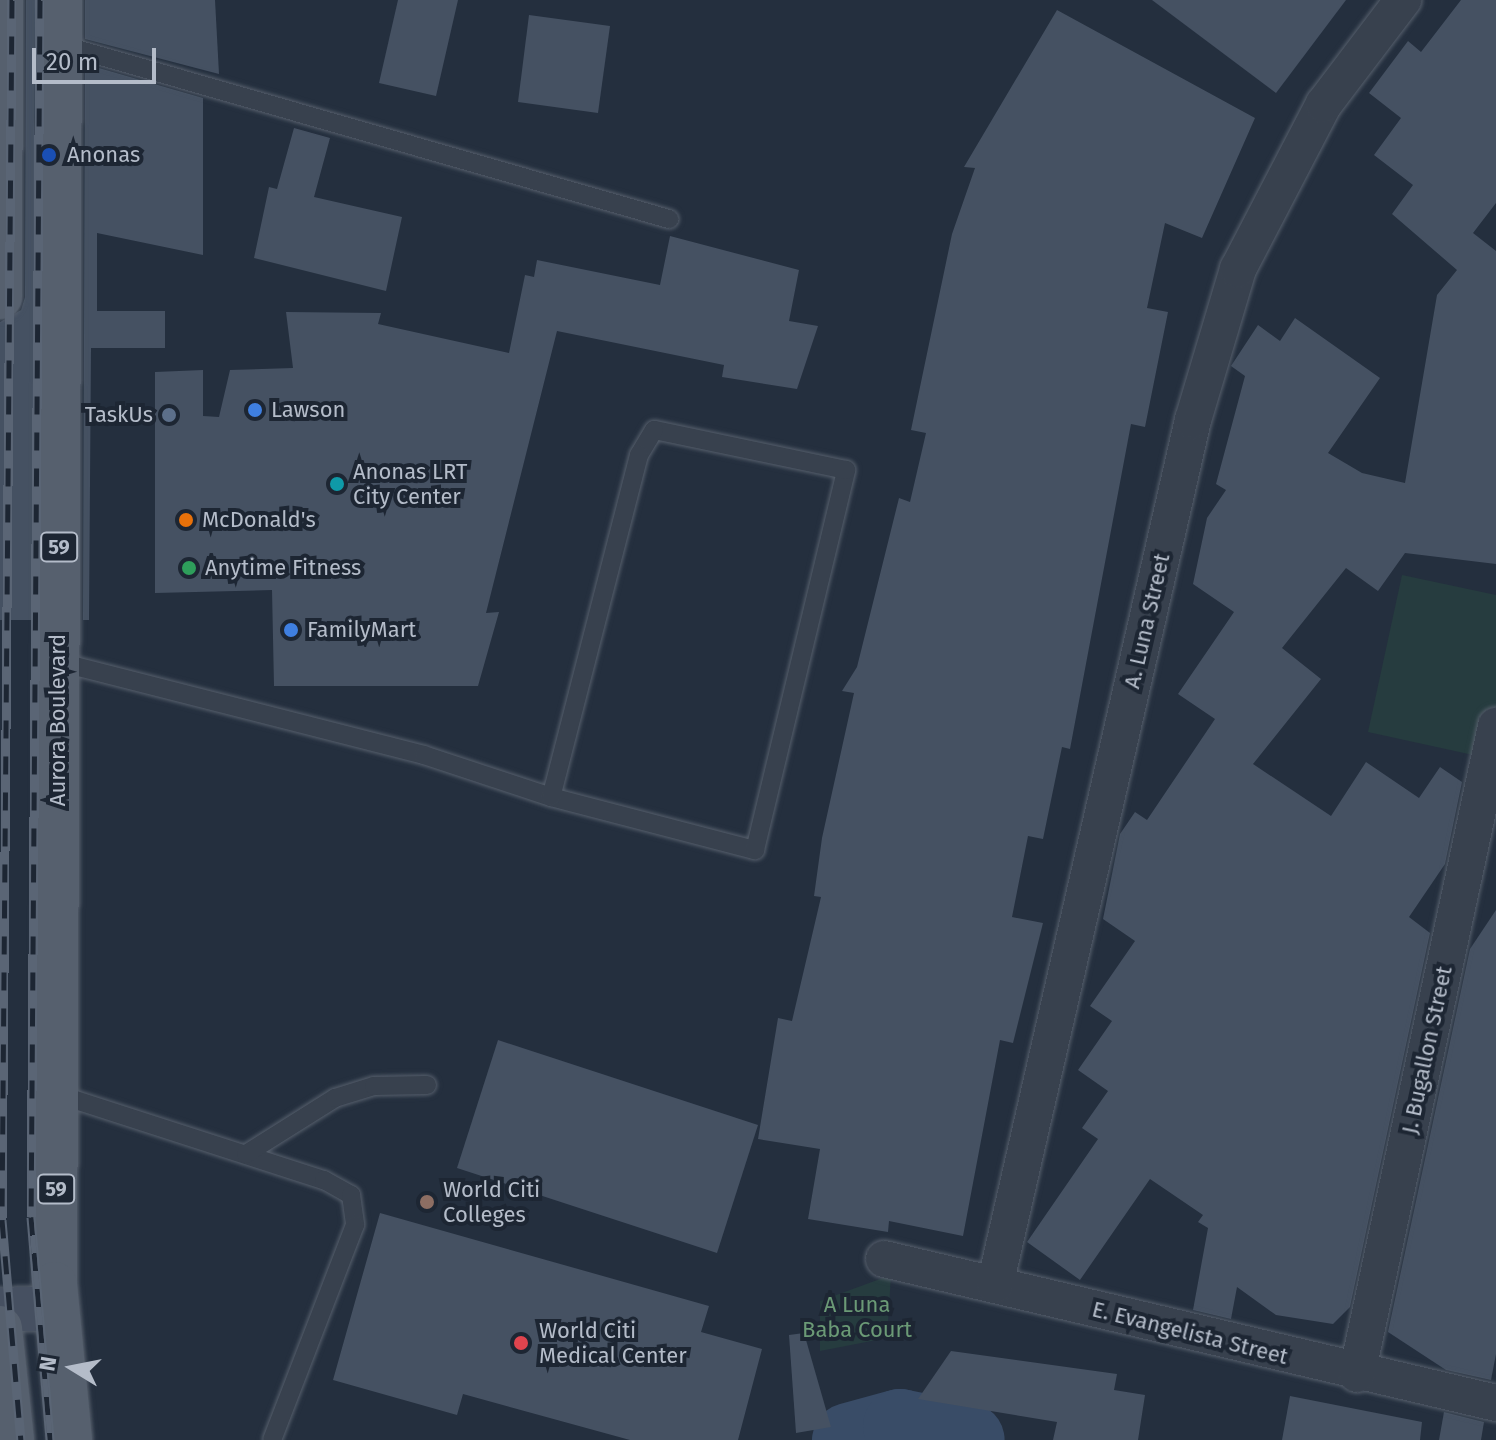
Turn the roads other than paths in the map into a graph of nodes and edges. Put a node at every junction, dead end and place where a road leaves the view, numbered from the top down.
1 (1, 0) edge
2 (60, 0) edge
3 (1403, 0) edge
4 (59, 44) junction
5 (669, 219) dead end
6 (0, 282) edge
7 (0, 297) edge
8 (59, 662) junction
9 (1496, 726) edge
10 (551, 797) junction
11 (427, 1085) dead end
12 (57, 1094) junction
13 (246, 1154) junction
14 (884, 1259) dead end
15 (995, 1285) junction
16 (0, 1286) edge
17 (56, 1296) junction
18 (0, 1310) edge
19 (0, 1328) edge
20 (1357, 1374) junction
21 (1496, 1403) edge
22 (12, 1440) edge
23 (70, 1440) edge
24 (272, 1440) edge

1 - 6 main road
2 - 4 main road, Aurora Boulevard / 59
3 - 15 street, A. Luna Street
4 - 5 lane
4 - 8 main road, Aurora Boulevard / 59
6 - 7 main road
8 - 10 lane
8 - 12 main road, Aurora Boulevard / 59
9 - 20 street, J. Bugallon Street
10 - 10 lane
11 - 13 lane
12 - 13 lane
12 - 17 main road, Aurora Boulevard / 59
13 - 24 lane
14 - 15 street, E. Evangelista Street
15 - 20 street, E. Evangelista Street
16 - 17 main road
17 - 18 main road
17 - 23 main road, Aurora Boulevard / 59
19 - 22 main road
20 - 21 street, E. Evangelista Street

